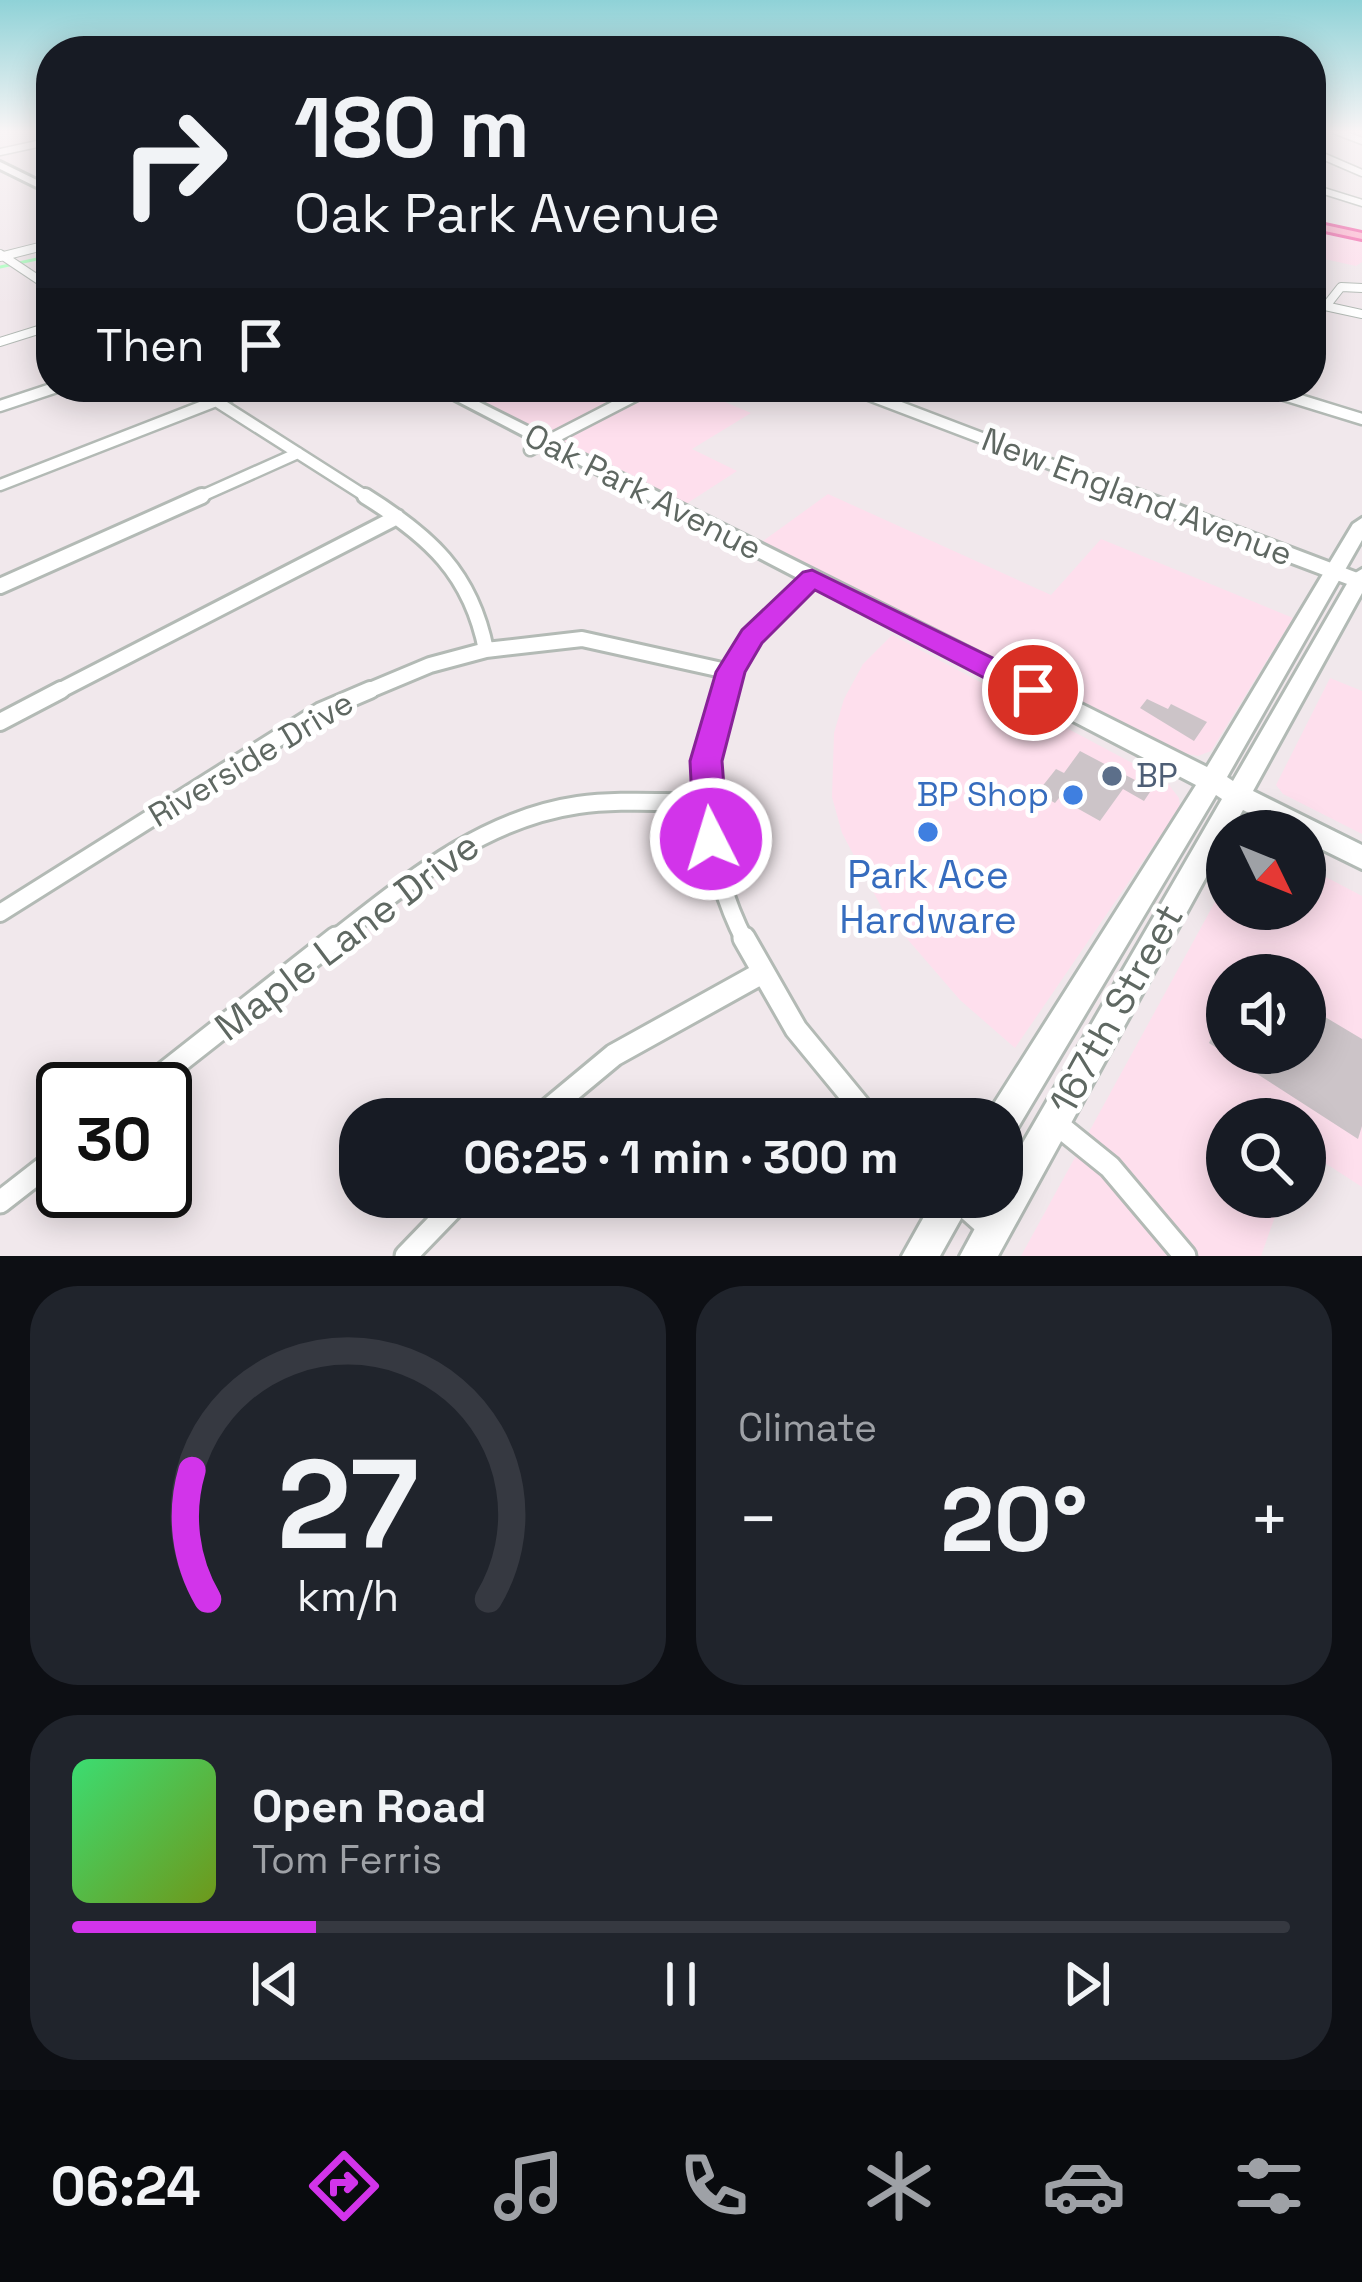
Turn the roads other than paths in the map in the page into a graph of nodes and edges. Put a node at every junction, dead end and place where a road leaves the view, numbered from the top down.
1 (1326, 192) edge
2 (1362, 203) edge
3 (1326, 226) edge
4 (1362, 234) edge
5 (36, 249) edge
6 (7, 259) edge
7 (36, 278) edge
8 (1362, 288) edge
9 (1326, 306) joint
10 (1362, 314) edge
11 (36, 331) edge
12 (0, 342) edge
13 (36, 394) edge
14 (213, 402) edge
15 (221, 402) edge
16 (462, 402) edge
17 (623, 402) edge
18 (887, 402) edge
19 (1308, 402) edge
20 (0, 406) edge
21 (1362, 418) edge
22 (537, 446) junction
23 (298, 453) junction
24 (0, 485) edge
25 (397, 517) junction
26 (1362, 524) edge
27 (1334, 572) junction
28 (812, 578) junction
29 (1360, 578) edge
30 (0, 586) edge
31 (486, 650) junction
32 (731, 672) junction
33 (0, 722) edge
34 (1225, 788) junction
35 (706, 802) junction
36 (1362, 858) edge
37 (0, 913) edge
38 (760, 974) junction
39 (179, 1062) edge
40 (559, 1098) edge
41 (852, 1098) edge
42 (1018, 1098) edge
43 (1053, 1121) junction
44 (36, 1174) edge
45 (0, 1202) edge
46 (443, 1218) edge
47 (942, 1218) edge
48 (968, 1218) edge
49 (985, 1243) edge
50 (406, 1256) edge
51 (920, 1256) edge
52 (1185, 1256) edge

1 - 2 street
3 - 4 main road
5 - 6 street
6 - 7 street
8 - 9 street
9 - 10 street
11 - 12 street
13 - 20 street
14 - 24 street
15 - 23 street
16 - 22 main road, Oak Park Avenue
17 - 22 street
18 - 27 street, New England Avenue
19 - 21 street
22 - 28 main road, Oak Park Avenue
23 - 25 street
23 - 30 street
25 - 31 street
25 - 33 street
26 - 27 main road, 167th Street
27 - 29 street, New England Avenue
27 - 34 main road, 167th Street
28 - 32 street
28 - 34 main road, Oak Park Avenue
29 - 34 main road, 167th Street
31 - 32 street, Riverside Drive
31 - 37 street, Riverside Drive
32 - 35 street
34 - 36 main road, Oak Park Avenue
34 - 42 main road, 167th Street
34 - 43 main road, 167th Street
35 - 38 street
35 - 39 street, Maple Lane Drive
38 - 40 street
38 - 41 street
43 - 49 main road, 167th Street
43 - 52 street
44 - 45 street
46 - 50 street
47 - 51 main road
48 - 49 street

